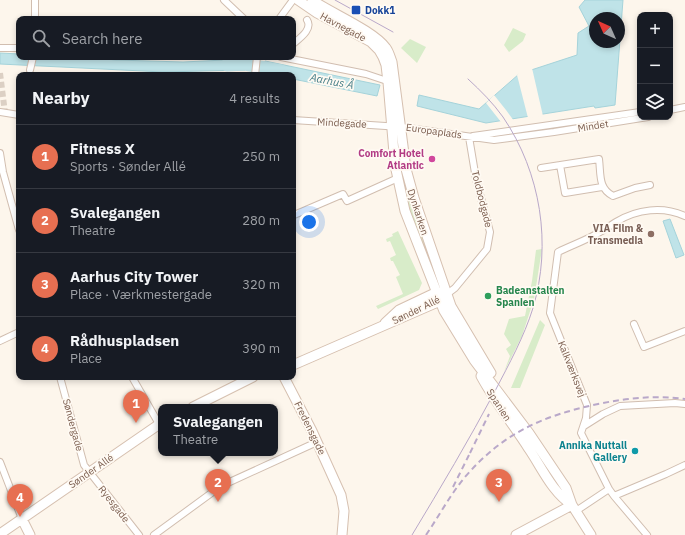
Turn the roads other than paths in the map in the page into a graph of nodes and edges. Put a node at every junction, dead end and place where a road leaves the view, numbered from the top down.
1 (35, 0) edge
2 (224, 0) edge
3 (293, 0) edge
4 (298, 0) edge
5 (312, 0) edge
6 (35, 16) edge
7 (241, 16) edge
8 (281, 16) edge
9 (306, 20) dead end
10 (296, 41) edge
11 (0, 48) edge
12 (16, 48) edge
13 (32, 60) edge
14 (257, 60) edge
15 (296, 60) edge
16 (30, 68) dead end
17 (255, 72) edge
18 (394, 83) junction
19 (685, 107) edge
20 (673, 109) edge
21 (0, 112) edge
22 (637, 112) edge
23 (16, 115) edge
24 (637, 119) edge
25 (296, 120) edge
26 (538, 126) joint
27 (396, 127) junction
28 (539, 134) joint
29 (469, 136) junction
30 (0, 153) edge
31 (560, 165) junction
32 (541, 168) dead end
33 (398, 178) junction
34 (650, 185) dead end
35 (602, 187) junction
36 (296, 214) edge
37 (685, 216) edge
38 (16, 219) edge
39 (441, 296) junction
40 (634, 324) dead end
41 (685, 331) edge
42 (16, 333) edge
43 (0, 341) edge
44 (474, 360) junction
45 (296, 364) edge
46 (61, 380) edge
47 (134, 380) edge
48 (247, 380) edge
49 (286, 380) edge
50 (494, 386) junction
51 (199, 404) edge
52 (685, 404) edge
53 (517, 419) junction
54 (158, 421) edge
55 (158, 425) edge
56 (584, 426) junction
57 (317, 442) junction
58 (529, 448) junction
59 (0, 462) edge
60 (685, 465) edge
61 (90, 472) junction
62 (609, 490) junction
63 (614, 496) junction
64 (574, 508) junction
65 (22, 519) junction
66 (0, 534) edge
67 (30, 535) edge
68 (139, 535) edge
69 (154, 535) edge
70 (342, 535) edge
71 (516, 535) edge
72 (591, 535) edge
73 (647, 535) edge

1 - 6 street
2 - 7 street
3 - 8 street
4 - 18 street, Havnegade
5 - 18 street, Havnegade
9 - 10 street
11 - 12 street
13 - 16 street
14 - 17 street
15 - 18 street
18 - 27 street, Europaplads
19 - 20 street
21 - 23 street
22 - 26 street, Mindet
24 - 28 street, Mindet
25 - 27 street, Mindegade
26 - 29 street, Europaplads
27 - 29 street, Europaplads
27 - 33 street, Europaplads
27 - 39 street, Dynkarken
28 - 29 street, Europaplads
29 - 39 street, Toldbodgade
30 - 38 street
31 - 32 street
31 - 35 street
31 - 35 street
33 - 36 street
33 - 39 street, Dynkarken
34 - 35 street
37 - 56 street, Kalkværksvej
39 - 44 street, Spanien
39 - 45 street, Sønder Allé
39 - 50 street, Spanien
40 - 41 street
42 - 43 street
44 - 50 street, Spanien
44 - 58 street, Spanien
46 - 61 street, Søndergade
47 - 54 street
48 - 51 street
49 - 57 street, Fredensgade
50 - 53 street, Spanien
52 - 56 street
53 - 58 street, Spanien
53 - 64 street, Spanien
55 - 61 street, Sønder Allé
56 - 62 street, Kalkværksvej
57 - 69 street
57 - 70 street, Fredensgade
58 - 64 street, Spanien
59 - 65 street
60 - 63 street
61 - 65 street, Sønder Allé
61 - 68 street, Ryesgade
62 - 63 street, Kalkværksvej
62 - 64 street
63 - 73 street, Kalkværksvej
64 - 71 street
64 - 72 street, Spanien
65 - 66 street, Sønder Allé
65 - 67 street

